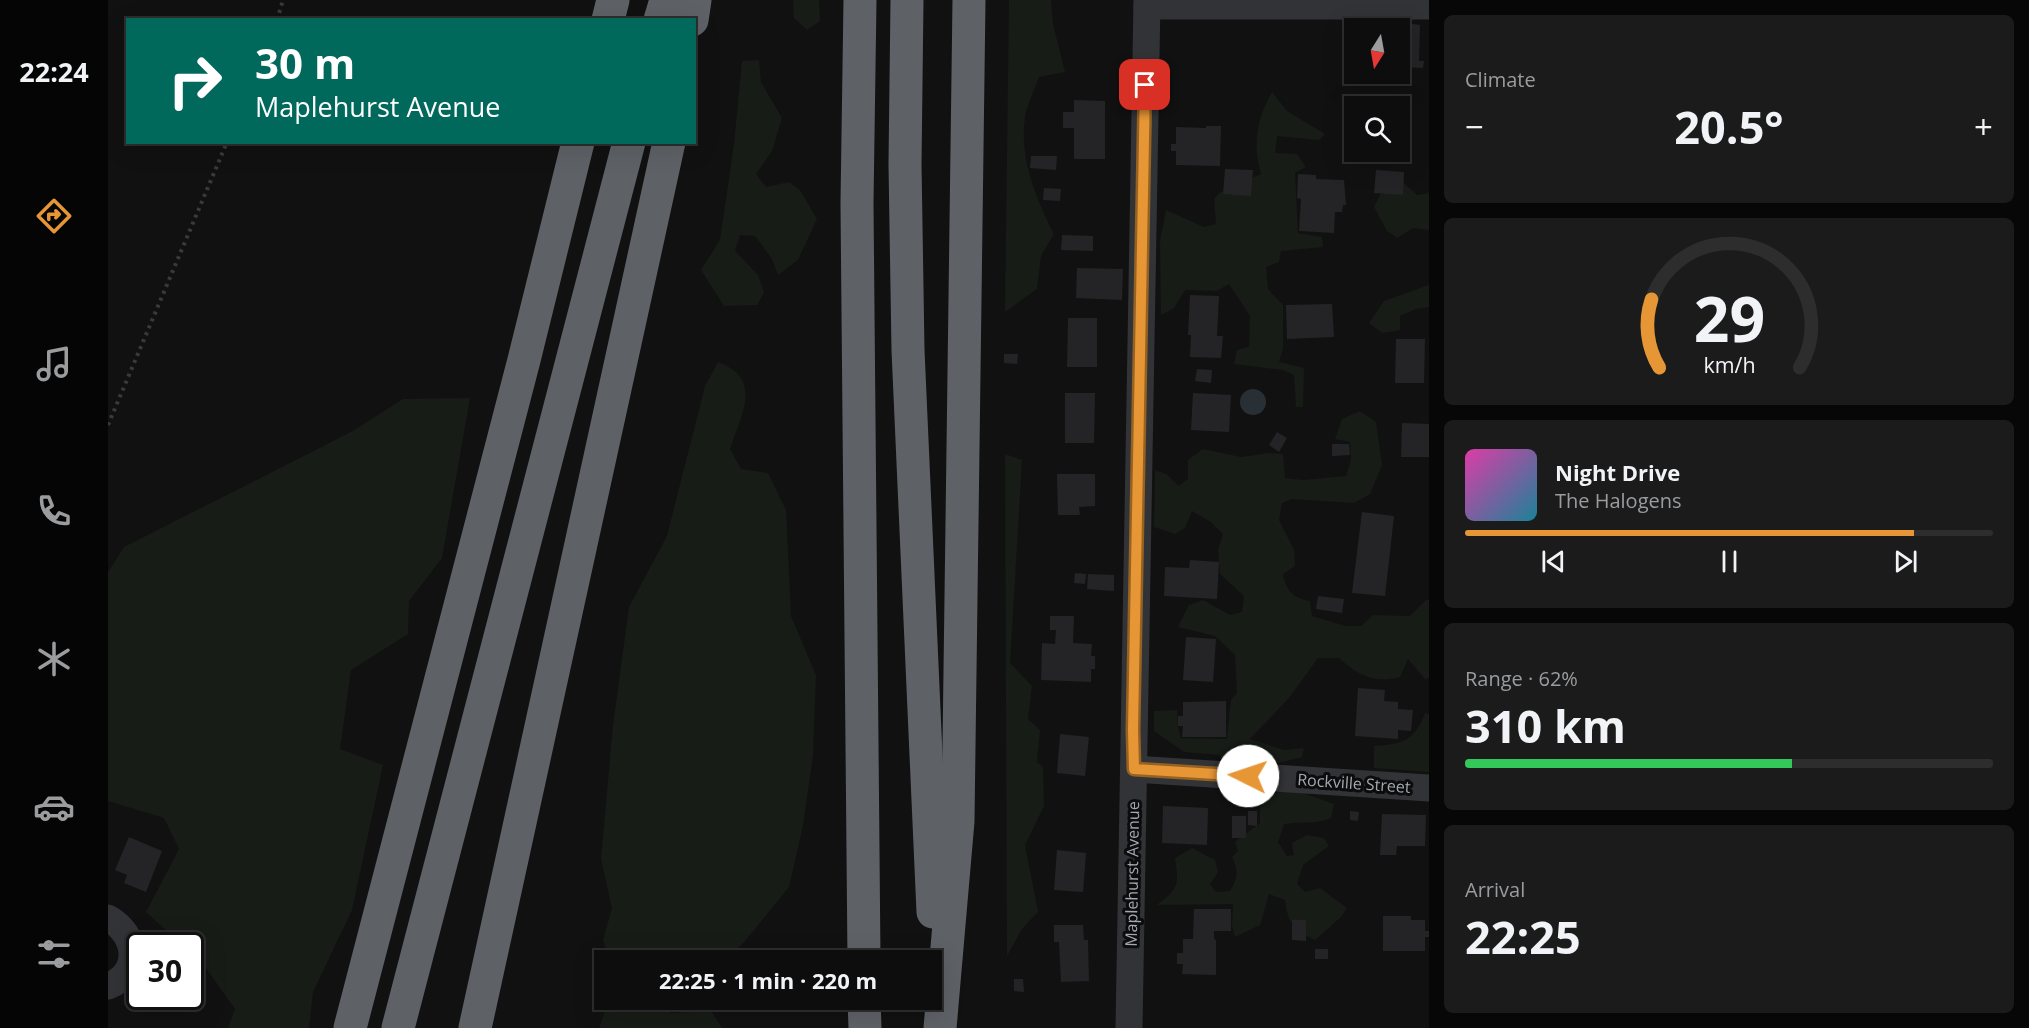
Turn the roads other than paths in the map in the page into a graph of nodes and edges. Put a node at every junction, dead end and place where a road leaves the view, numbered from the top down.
1 (613, 0) edge
2 (666, 0) edge
3 (695, 0) edge
4 (860, 0) edge
5 (907, 0) edge
6 (969, 0) edge
7 (1148, 3) edge
8 (1429, 6) edge
9 (608, 18) edge
10 (661, 18) edge
11 (692, 18) edge
12 (578, 144) edge
13 (628, 144) edge
14 (669, 144) edge
15 (1134, 769) junction
16 (1429, 788) edge
17 (108, 918) edge
18 (864, 950) edge
19 (108, 986) edge
20 (864, 1010) edge
21 (350, 1028) edge
22 (398, 1028) edge
23 (475, 1028) edge
24 (865, 1028) edge
25 (939, 1028) edge
26 (1129, 1028) edge

1 - 9 highway
2 - 10 highway
3 - 11 highway
4 - 18 highway
5 - 25 highway
6 - 25 highway
7 - 8 street
7 - 15 street, Maplehurst Avenue
12 - 21 highway
13 - 22 highway
14 - 23 highway
15 - 16 street, Rockville Street
15 - 26 street, Maplehurst Avenue
17 - 19 street
20 - 24 highway

